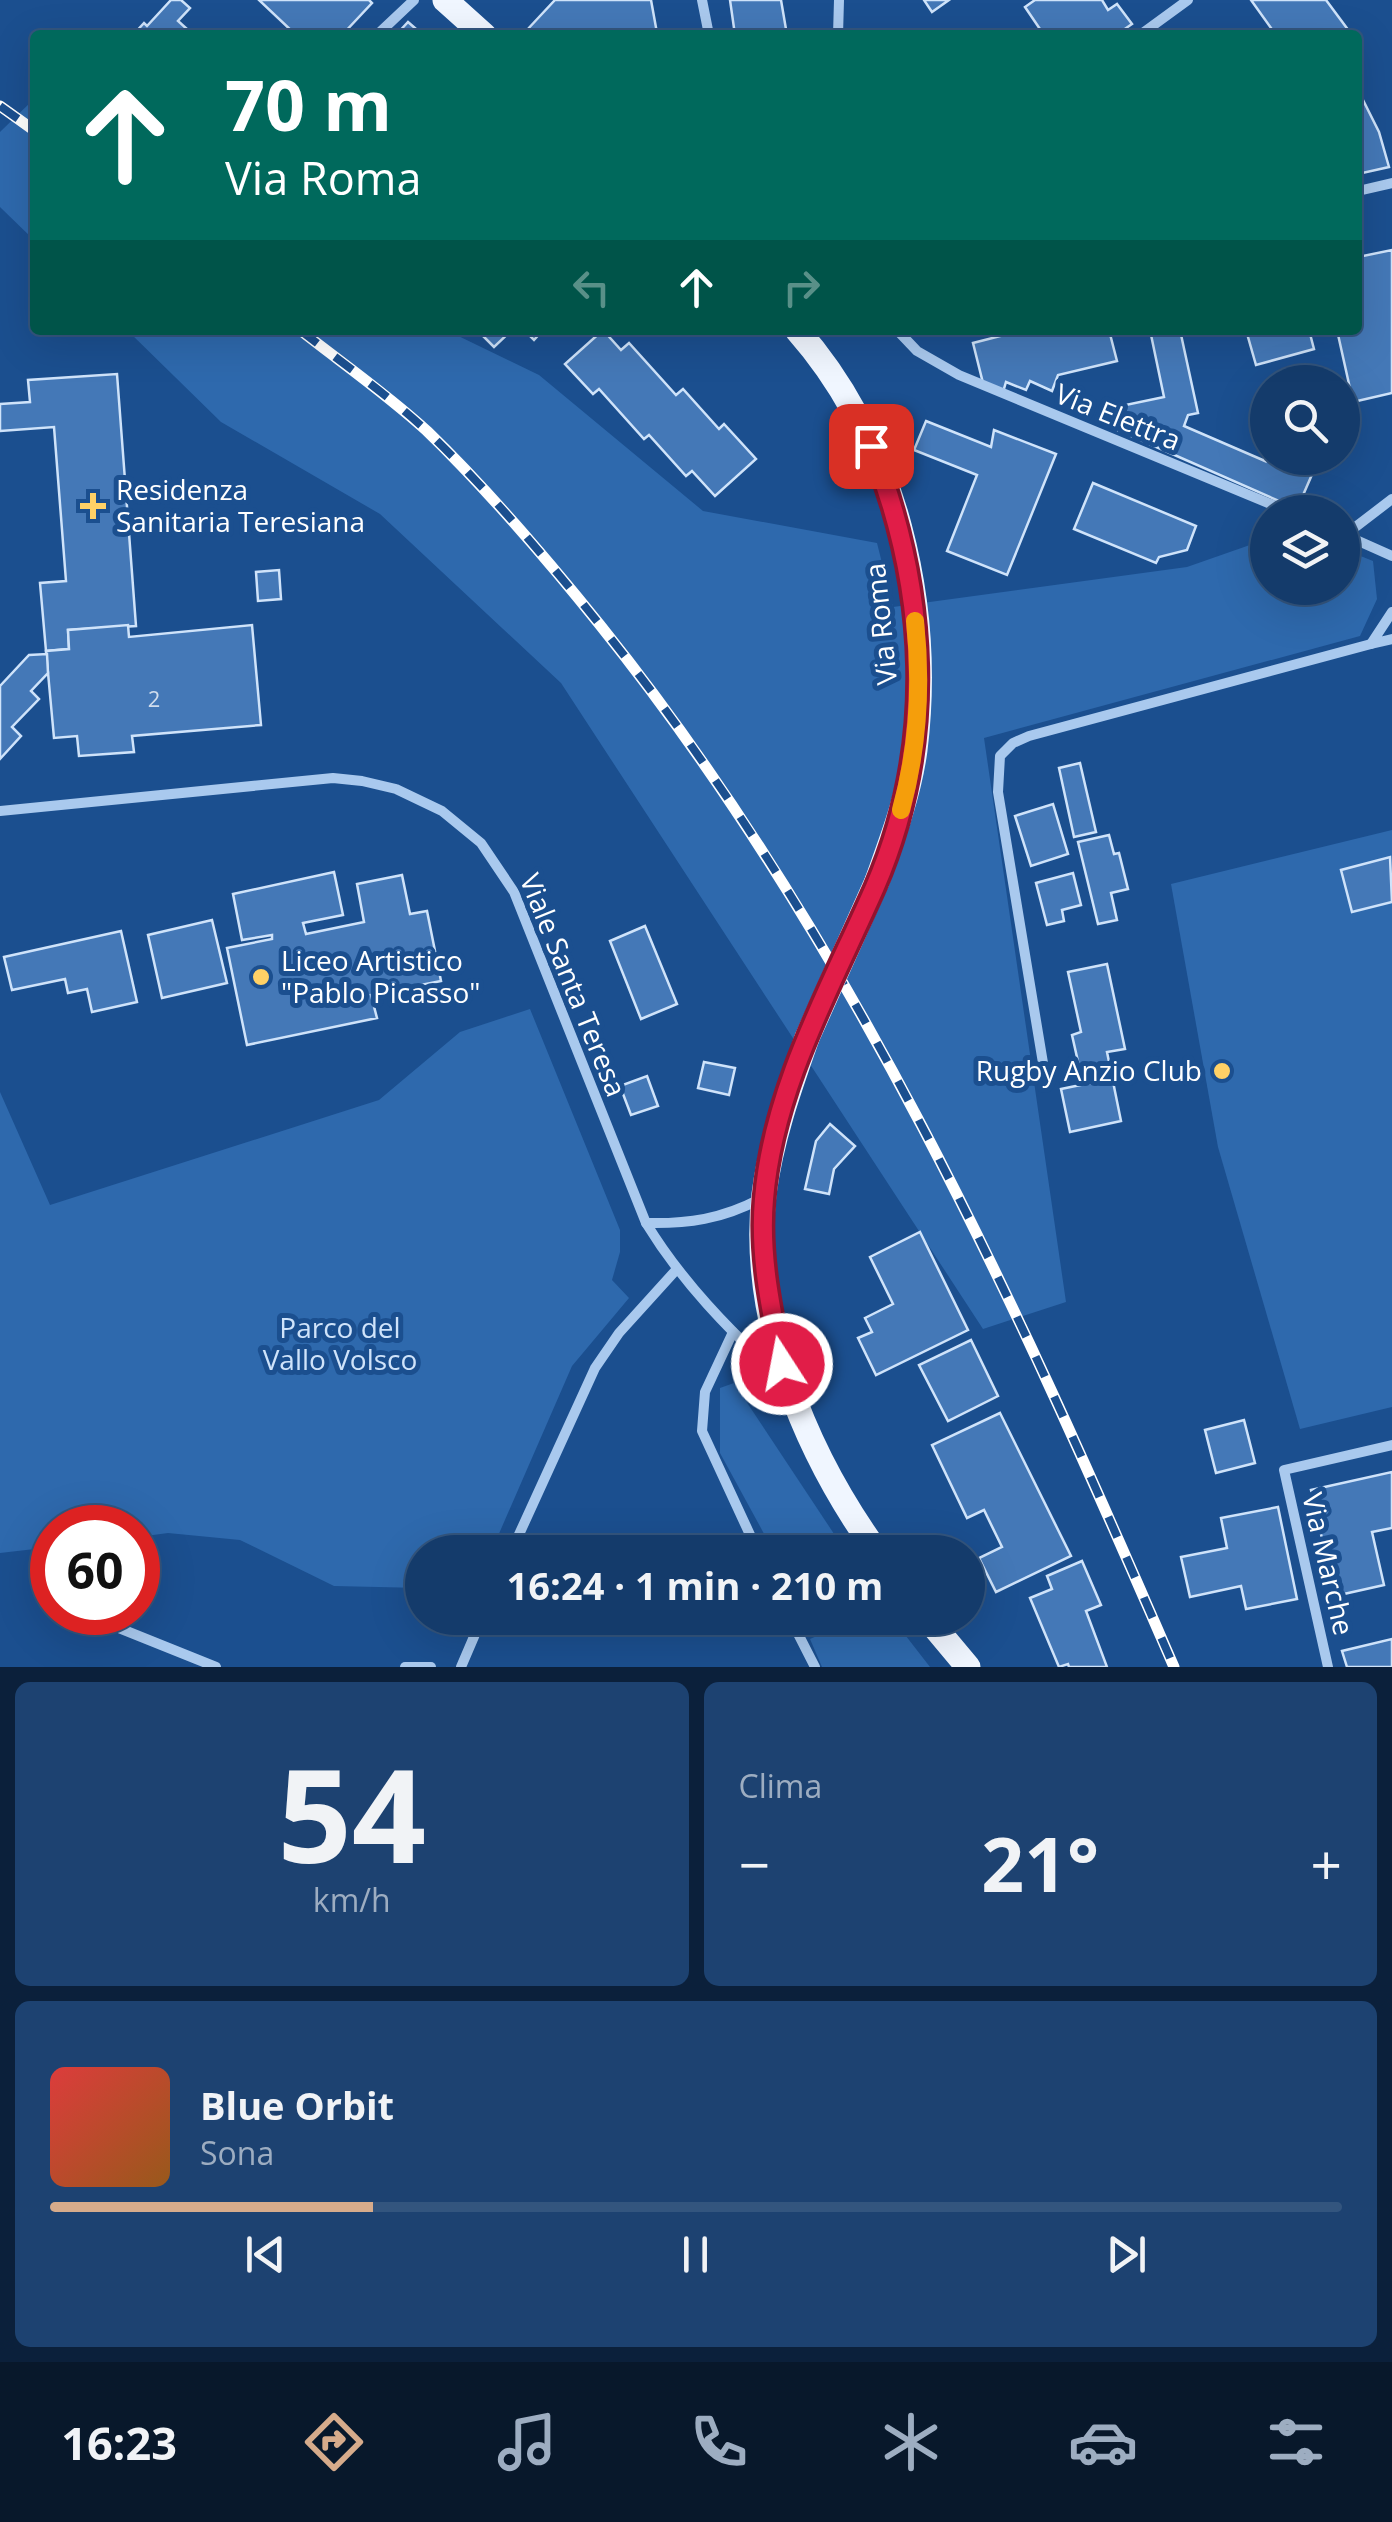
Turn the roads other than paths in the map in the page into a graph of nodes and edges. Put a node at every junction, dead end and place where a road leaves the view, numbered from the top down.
1 (414, 0) edge
2 (445, 0) edge
3 (702, 0) edge
4 (839, 0) edge
5 (1188, 0) edge
6 (382, 30) edge
7 (478, 30) edge
8 (708, 30) edge
9 (838, 30) edge
10 (1147, 30) edge
11 (1392, 183) edge
12 (1362, 190) edge
13 (800, 335) edge
14 (903, 335) edge
15 (1250, 496) edge
16 (1392, 499) edge
17 (1360, 522) edge
18 (1360, 541) edge
19 (1392, 556) edge
20 (1392, 612) edge
21 (1392, 639) edge
22 (1371, 644) junction
23 (0, 811) edge
24 (1046, 1075) dead end
25 (764, 1197) junction
26 (646, 1223) junction
27 (677, 1270) junction
28 (732, 1332) junction
29 (787, 1383) junction
30 (1392, 1446) edge
31 (519, 1535) edge
32 (750, 1535) edge
33 (866, 1535) edge
34 (134, 1635) edge
35 (474, 1635) edge
36 (799, 1635) edge
37 (941, 1635) edge
38 (202, 1664) edge
39 (216, 1667) edge
40 (406, 1667) edge
41 (431, 1667) edge
42 (460, 1667) edge
43 (815, 1667) edge
44 (968, 1667) edge
45 (1328, 1667) edge

1 - 6 street
2 - 7 main road
3 - 8 street
4 - 9 street
5 - 10 street
11 - 12 street
13 - 25 main road, Via Roma, bridge
14 - 15 street, Via Elettra
16 - 17 street
18 - 19 street
20 - 22 street
21 - 22 street
22 - 24 street
23 - 26 street, Viale Santa Teresa
25 - 26 street
25 - 29 main road, Via Roma
26 - 27 street, Viale Santa Teresa
27 - 28 street, Viale Santa Teresa
27 - 31 street
28 - 29 street, Viale Santa Teresa
28 - 32 street
29 - 33 main road, Via Roma
30 - 45 street, Via Marche
34 - 38 street
35 - 42 street
36 - 43 street
37 - 44 main road
38 - 39 street
40 - 41 street

